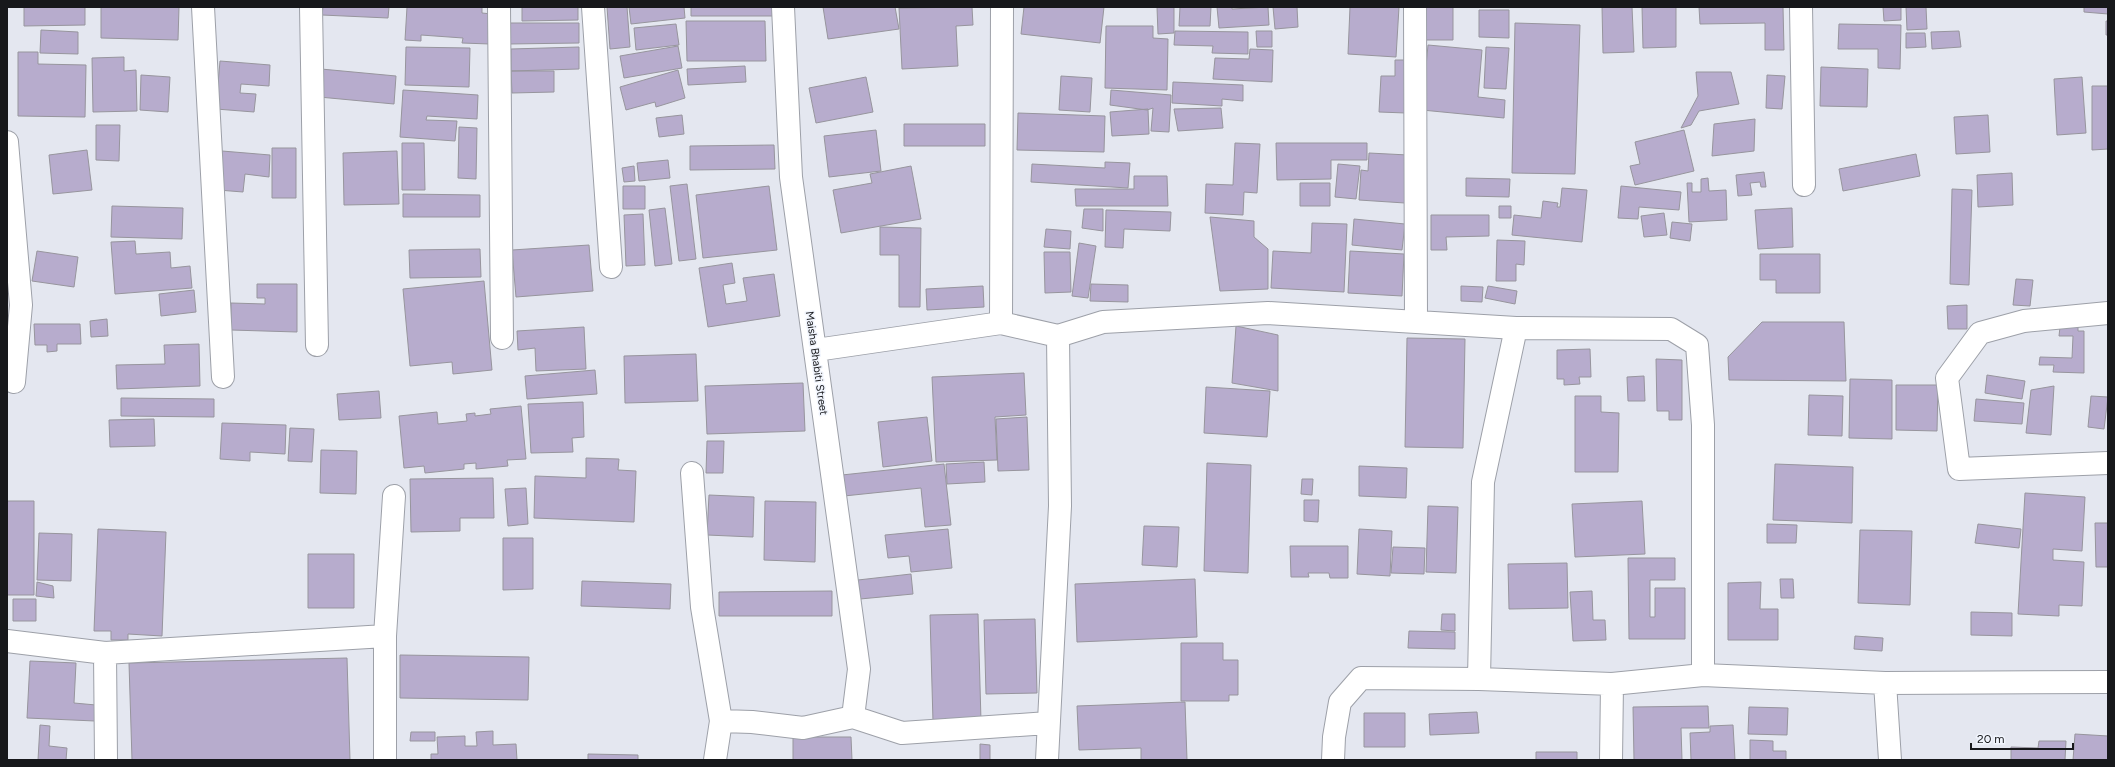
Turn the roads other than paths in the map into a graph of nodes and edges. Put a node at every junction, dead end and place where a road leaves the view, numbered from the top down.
1 (203, 7) edge
2 (311, 7) edge
3 (499, 7) edge
4 (593, 7) edge
5 (783, 7) edge
6 (1002, 7) edge
7 (1416, 7) edge
8 (1800, 7) edge
9 (7, 142) edge
10 (1804, 185) dead end
11 (611, 267) dead end
12 (14, 304) edge
13 (2108, 314) edge
14 (1416, 322) junction
15 (1001, 323) junction
16 (1516, 328) junction
17 (1058, 336) junction
18 (502, 338) dead end
19 (317, 345) dead end
20 (816, 350) junction
21 (223, 377) dead end
22 (14, 382) dead end
23 (2108, 463) edge
24 (692, 473) dead end
25 (394, 496) dead end
26 (385, 636) junction
27 (7, 641) edge
28 (106, 653) junction
29 (1703, 675) junction
30 (1479, 679) junction
31 (2108, 682) edge
32 (1885, 683) junction
33 (1612, 684) junction
34 (853, 717) junction
35 (721, 721) junction
36 (1048, 723) junction
37 (106, 760) edge
38 (385, 760) edge
39 (715, 760) edge
40 (1047, 760) edge
41 (1333, 760) edge
42 (1611, 760) edge
43 (1890, 760) edge

1 - 21 street
2 - 19 street
3 - 18 street
4 - 11 street
5 - 20 street, Maisha Bhabiti Street
6 - 15 street
7 - 14 street
8 - 10 street
9 - 12 street
12 - 22 street
13 - 23 street
14 - 16 street
14 - 17 street
15 - 17 street
15 - 20 street
16 - 29 street
16 - 30 street
17 - 36 street
20 - 34 street, Maisha Bhabiti Street
24 - 35 street
25 - 26 street
26 - 28 street
26 - 38 street
27 - 28 street
28 - 37 street
29 - 32 street
29 - 33 street
30 - 33 street
30 - 41 street
31 - 32 street
32 - 43 street
33 - 42 street
34 - 35 street
34 - 36 street
35 - 39 street
36 - 40 street

